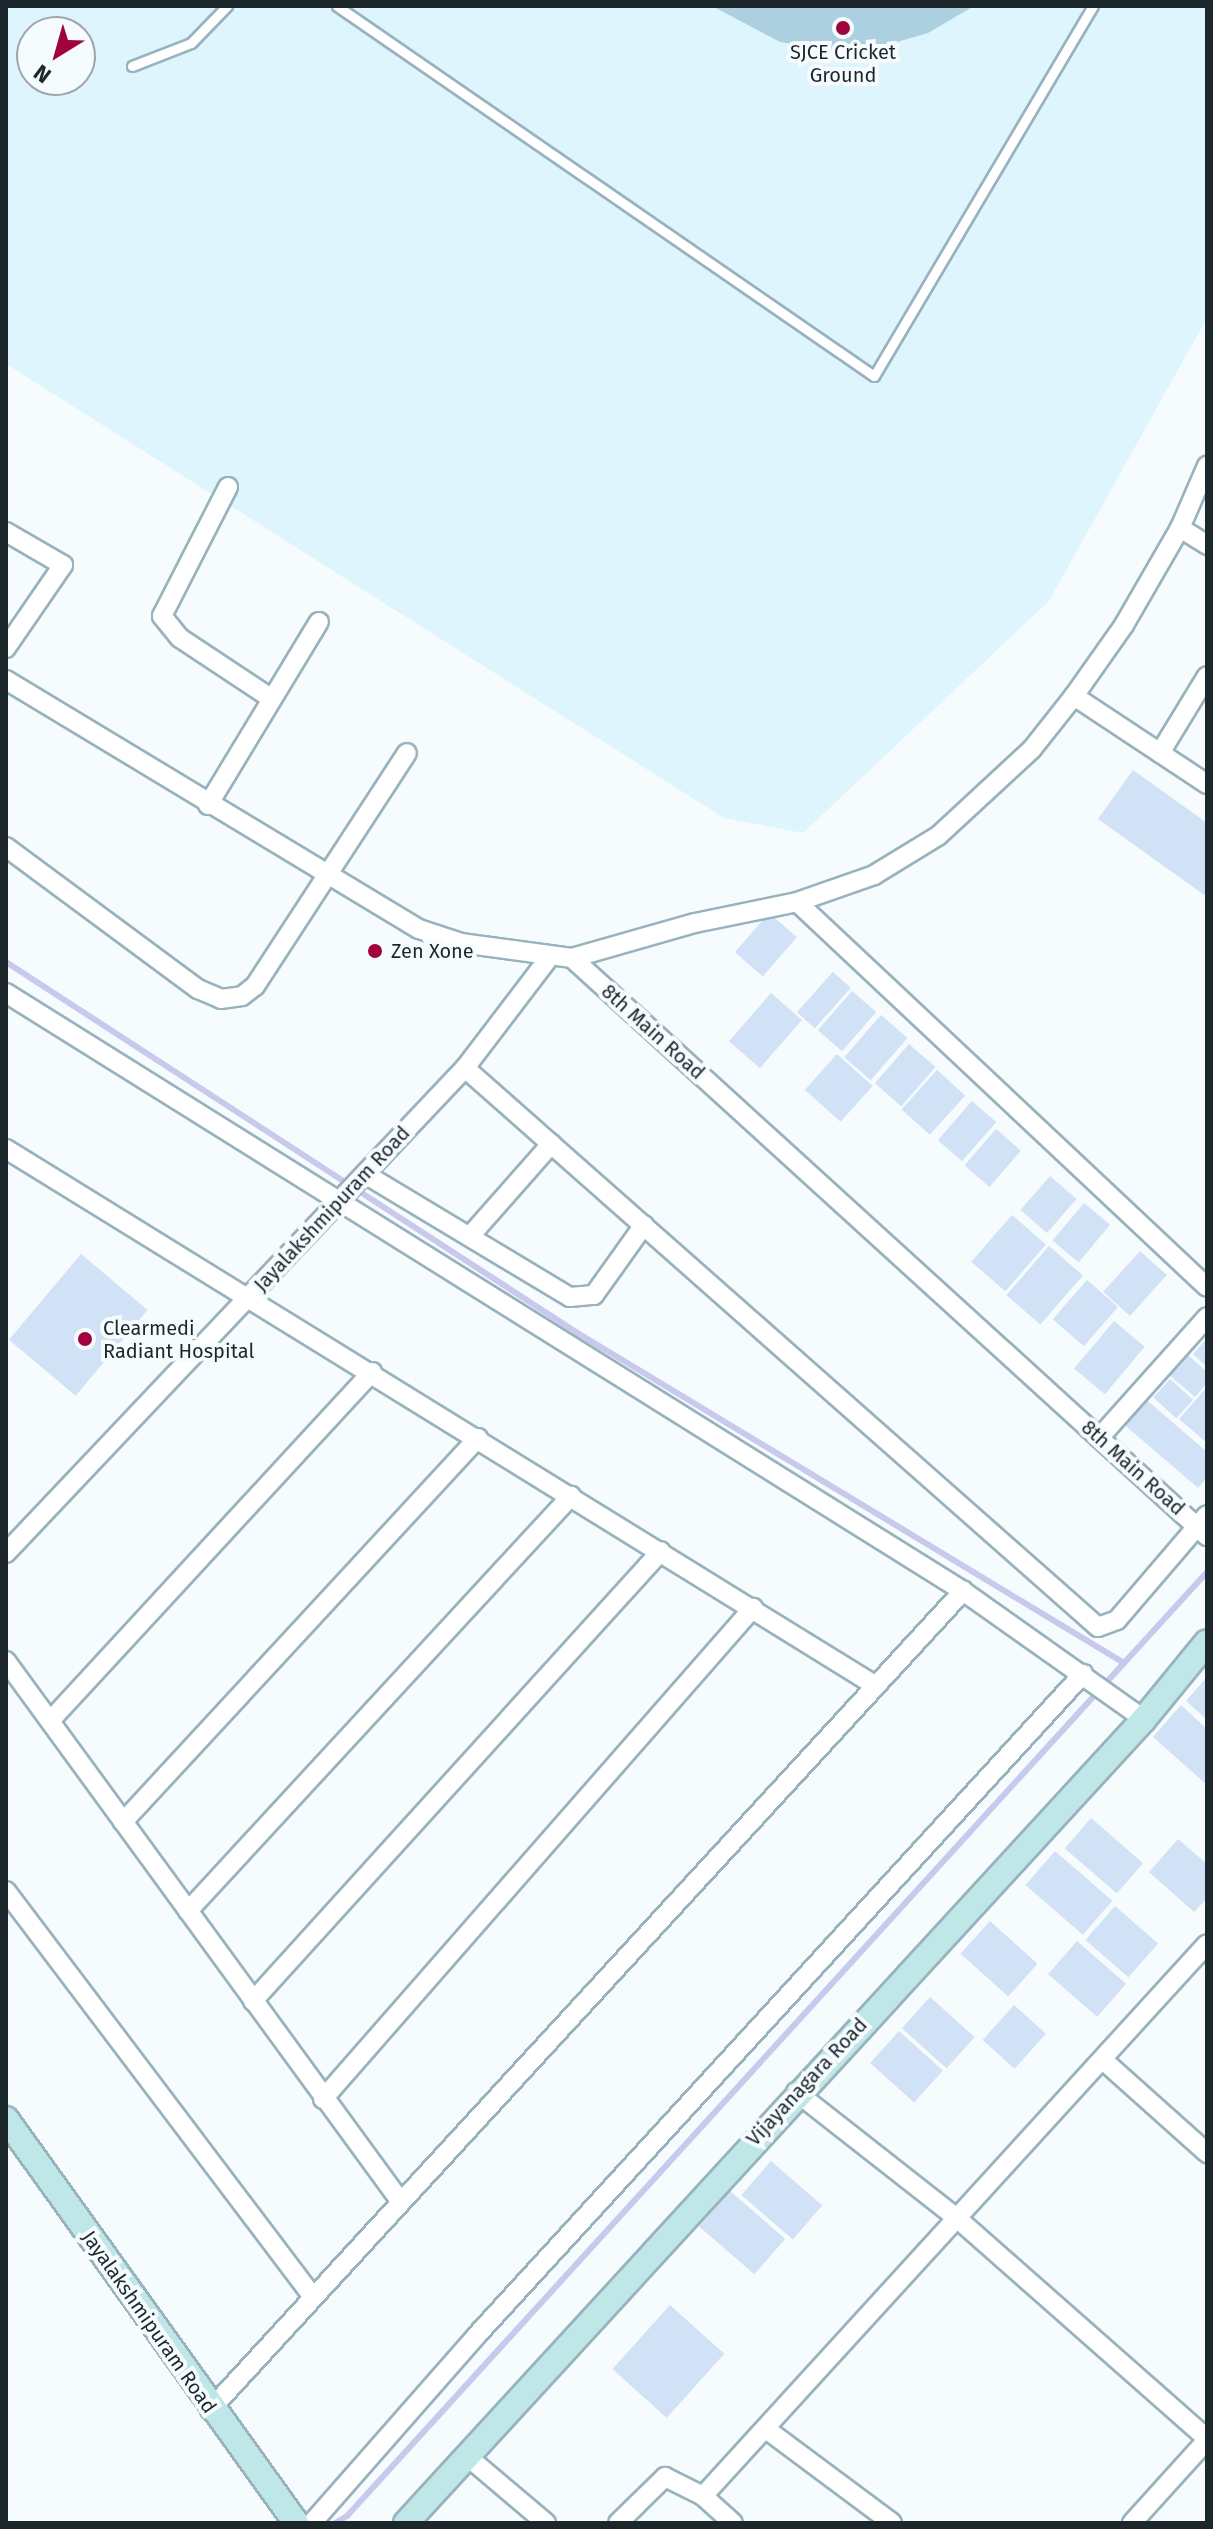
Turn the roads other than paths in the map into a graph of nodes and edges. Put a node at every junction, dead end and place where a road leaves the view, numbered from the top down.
1 (227, 6) edge
2 (337, 6) edge
3 (1093, 6) edge
4 (132, 66) dead end
5 (1207, 466) edge
6 (228, 487) dead end
7 (1180, 528) junction
8 (6, 532) edge
9 (1207, 545) edge
10 (319, 622) dead end
11 (6, 648) edge
12 (1207, 676) edge
13 (6, 680) edge
14 (1074, 696) junction
15 (272, 699) junction
16 (407, 753) dead end
17 (1160, 753) junction
18 (1207, 784) edge
19 (208, 805) junction
20 (6, 847) edge
21 (325, 876) junction
22 (797, 902) junction
23 (572, 958) junction
24 (548, 959) junction
25 (6, 993) edge
26 (465, 1068) junction
27 (551, 1144) junction
28 (6, 1149) edge
29 (365, 1174) junction
30 (339, 1202) junction
31 (644, 1225) junction
32 (470, 1236) junction
33 (1207, 1287) edge
34 (249, 1296) junction
35 (1207, 1317) edge
36 (372, 1372) junction
37 (478, 1438) junction
38 (1099, 1438) junction
39 (571, 1496) junction
40 (1204, 1526) edge
41 (661, 1551) junction
42 (6, 1553) edge
43 (963, 1591) junction
44 (753, 1608) junction
45 (1207, 1642) edge
46 (6, 1661) edge
47 (1083, 1674) junction
48 (876, 1686) junction
49 (1144, 1719) junction
50 (50, 1721) junction
51 (123, 1822) junction
52 (6, 1891) edge
53 (188, 1911) junction
54 (1207, 1945) edge
55 (253, 2001) junction
56 (1103, 2060) junction
57 (796, 2092) junction
58 (323, 2099) junction
59 (6, 2119) edge
60 (1207, 2153) edge
61 (401, 2202) junction
62 (959, 2220) junction
63 (313, 2297) junction
64 (210, 2410) junction
65 (766, 2429) junction
66 (1207, 2439) edge
67 (468, 2457) junction
68 (703, 2496) junction
69 (296, 2523) edge
70 (312, 2523) edge
71 (406, 2523) edge
72 (546, 2523) edge
73 (618, 2523) edge
74 (733, 2523) edge
75 (892, 2523) edge
76 (1132, 2523) edge

1 - 4 lane
2 - 3 lane
5 - 7 street
6 - 15 street
7 - 9 street
7 - 14 street
8 - 11 street
10 - 15 street
12 - 17 street
13 - 19 street
14 - 17 street
14 - 22 street
15 - 19 street
16 - 21 street
17 - 18 street
19 - 21 street
20 - 21 street
21 - 24 street
22 - 23 street
22 - 33 street
23 - 24 street
23 - 38 street, 8th Main Road
24 - 26 street, Jayalakshmipuram Road
25 - 30 street
26 - 27 street
26 - 29 street, Jayalakshmipuram Road
27 - 31 street
27 - 32 street
28 - 34 street
29 - 30 street, Jayalakshmipuram Road
29 - 32 street
30 - 34 street, Jayalakshmipuram Road
30 - 43 street
31 - 32 street
31 - 40 street
34 - 36 street
34 - 42 street, Jayalakshmipuram Road
35 - 38 street
36 - 37 street
36 - 50 street
37 - 39 street
37 - 51 street
38 - 40 street, 8th Main Road
39 - 41 street
39 - 53 street
41 - 44 street
41 - 55 street
43 - 47 street
43 - 48 street
44 - 48 street
44 - 58 street
45 - 49 street, Vijayanagara Road
46 - 50 street
47 - 49 street
47 - 70 street
48 - 61 street
49 - 57 street, Vijayanagara Road
50 - 51 street
51 - 53 street
52 - 63 street
53 - 55 street
54 - 56 street
55 - 58 street
56 - 60 street
56 - 62 street
57 - 62 street
57 - 67 street, Vijayanagara Road
58 - 61 street
59 - 64 street, Jayalakshmipuram Road
61 - 63 street
62 - 65 street
62 - 66 street
63 - 64 street
64 - 69 street, Jayalakshmipuram Road
65 - 68 street
65 - 75 street
66 - 76 street
67 - 71 street, Vijayanagara Road
67 - 72 street
68 - 73 street
68 - 74 street

